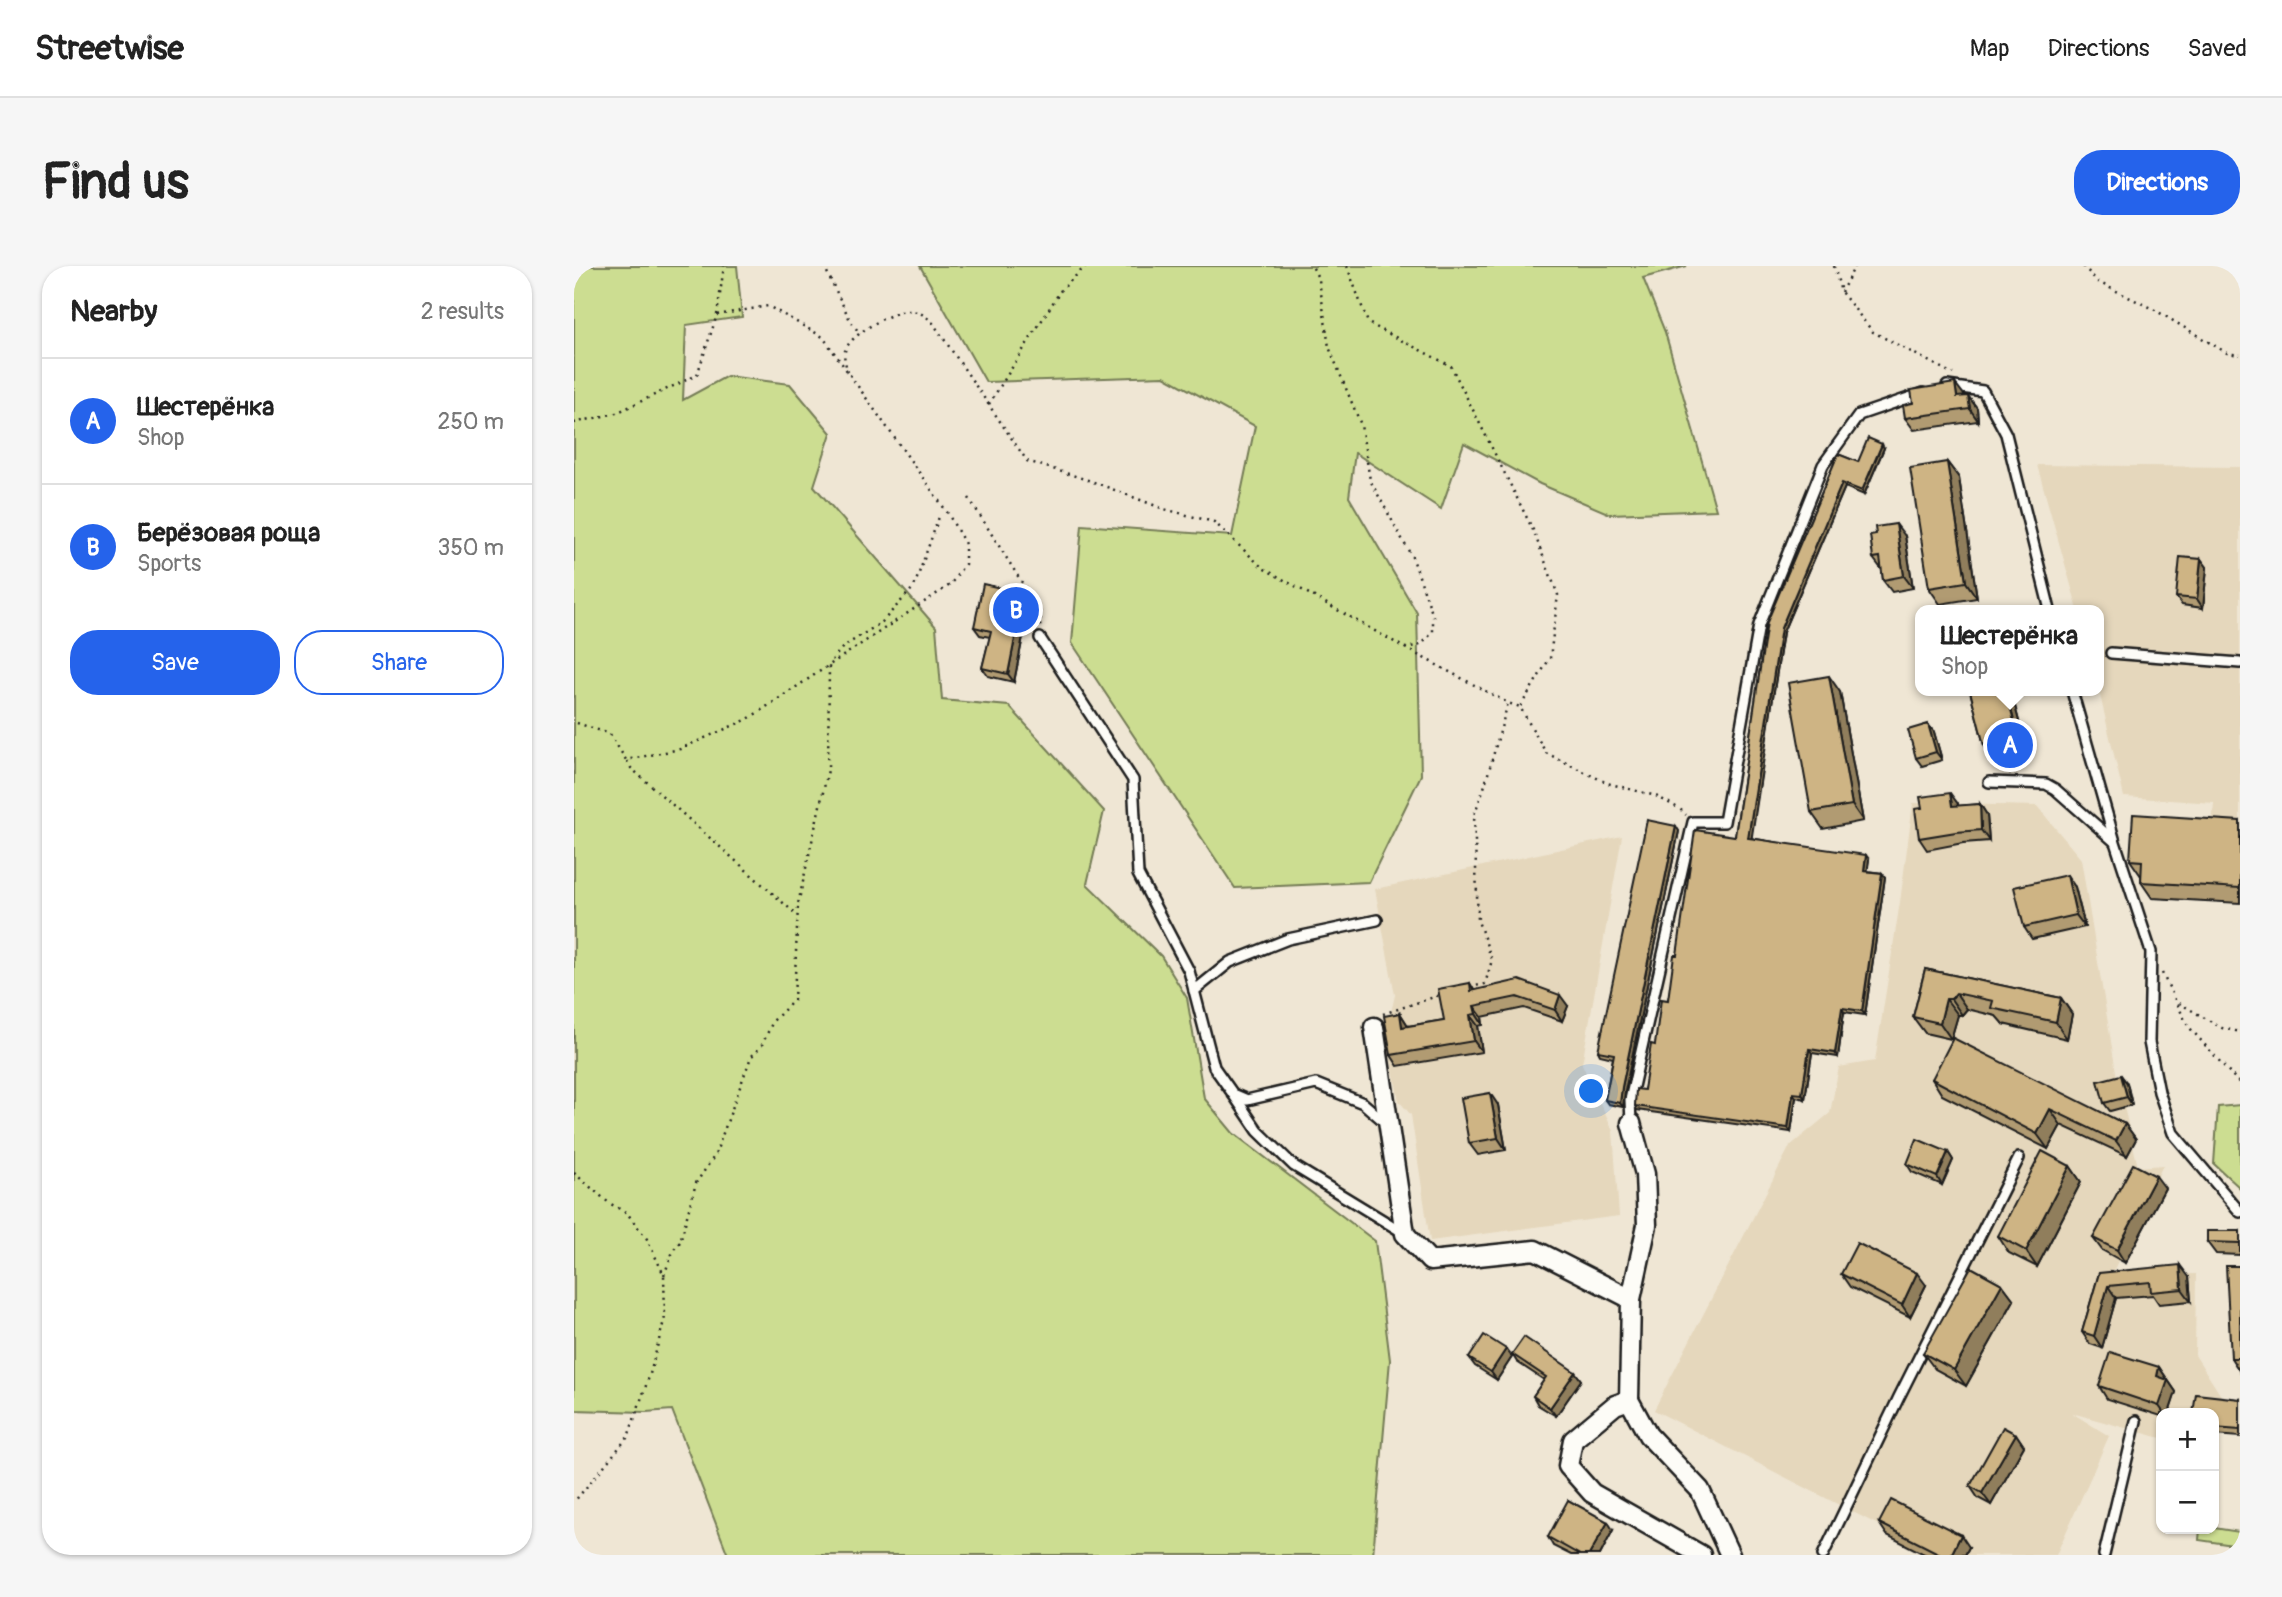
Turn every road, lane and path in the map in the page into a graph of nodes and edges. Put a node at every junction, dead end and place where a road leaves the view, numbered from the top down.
1 (724, 266) edge
2 (824, 266) edge
3 (1086, 266) edge
4 (1312, 266) edge
5 (1347, 266) edge
6 (1834, 266) edge
7 (1855, 266) edge
8 (2083, 266) edge
9 (1842, 292) junction
10 (717, 315) junction
11 (860, 334) junction
12 (2240, 355) edge
13 (848, 372) junction
14 (1959, 377) dead end
15 (989, 404) dead end
16 (574, 423) edge
17 (969, 498) dead end
18 (939, 517) dead end
19 (2049, 605) edge
20 (1040, 638) joint
21 (1405, 648) junction
22 (2111, 653) dead end
23 (2240, 663) edge
24 (829, 664) junction
25 (2073, 696) edge
26 (1508, 703) junction
27 (1520, 707) junction
28 (574, 722) edge
29 (626, 760) junction
30 (1989, 782) dead end
31 (1693, 822) junction
32 (2115, 842) junction
33 (798, 916) junction
34 (1377, 920) dead end
35 (2151, 952) junction
36 (1463, 989) edge
37 (1194, 991) junction
38 (1439, 995) edge
39 (2179, 1003) junction
40 (1374, 1027) joint
41 (2240, 1032) edge
42 (2240, 1084) edge
43 (1233, 1094) junction
44 (1631, 1123) joint
45 (1389, 1127) junction
46 (2019, 1158) dead end
47 (574, 1172) edge
48 (2240, 1212) edge
49 (1405, 1234) junction
50 (664, 1275) junction
51 (1631, 1299) junction
52 (1629, 1400) junction
53 (2136, 1421) dead end
54 (1592, 1493) joint
55 (574, 1502) edge
56 (1700, 1555) edge
57 (1730, 1555) edge
58 (1823, 1555) edge
59 (2104, 1555) edge

1 - 10 path
2 - 11 path
3 - 15 path
4 - 21 path
5 - 27 path
6 - 9 path
7 - 9 path
8 - 12 path
9 - 14 path
10 - 13 path
10 - 16 path
11 - 13 path
11 - 21 path
13 - 24 path
17 - 20 path
18 - 24 path
19 - 31 lane
20 - 37 lane
21 - 26 path
22 - 23 lane
24 - 29 path
24 - 33 path
25 - 32 lane
26 - 27 path
26 - 36 path
27 - 31 path
28 - 29 path
29 - 33 path
30 - 32 lane
31 - 44 lane
32 - 35 lane
33 - 50 path
34 - 37 lane
35 - 39 path
35 - 48 lane
37 - 43 lane
38 - 40 path
39 - 41 path
39 - 42 path
40 - 45 street
43 - 45 lane
43 - 49 lane
44 - 51 street
45 - 49 street
46 - 58 lane
47 - 50 path
49 - 51 street
50 - 55 path
51 - 52 street
52 - 54 lane
52 - 57 street
53 - 59 lane
54 - 56 street

